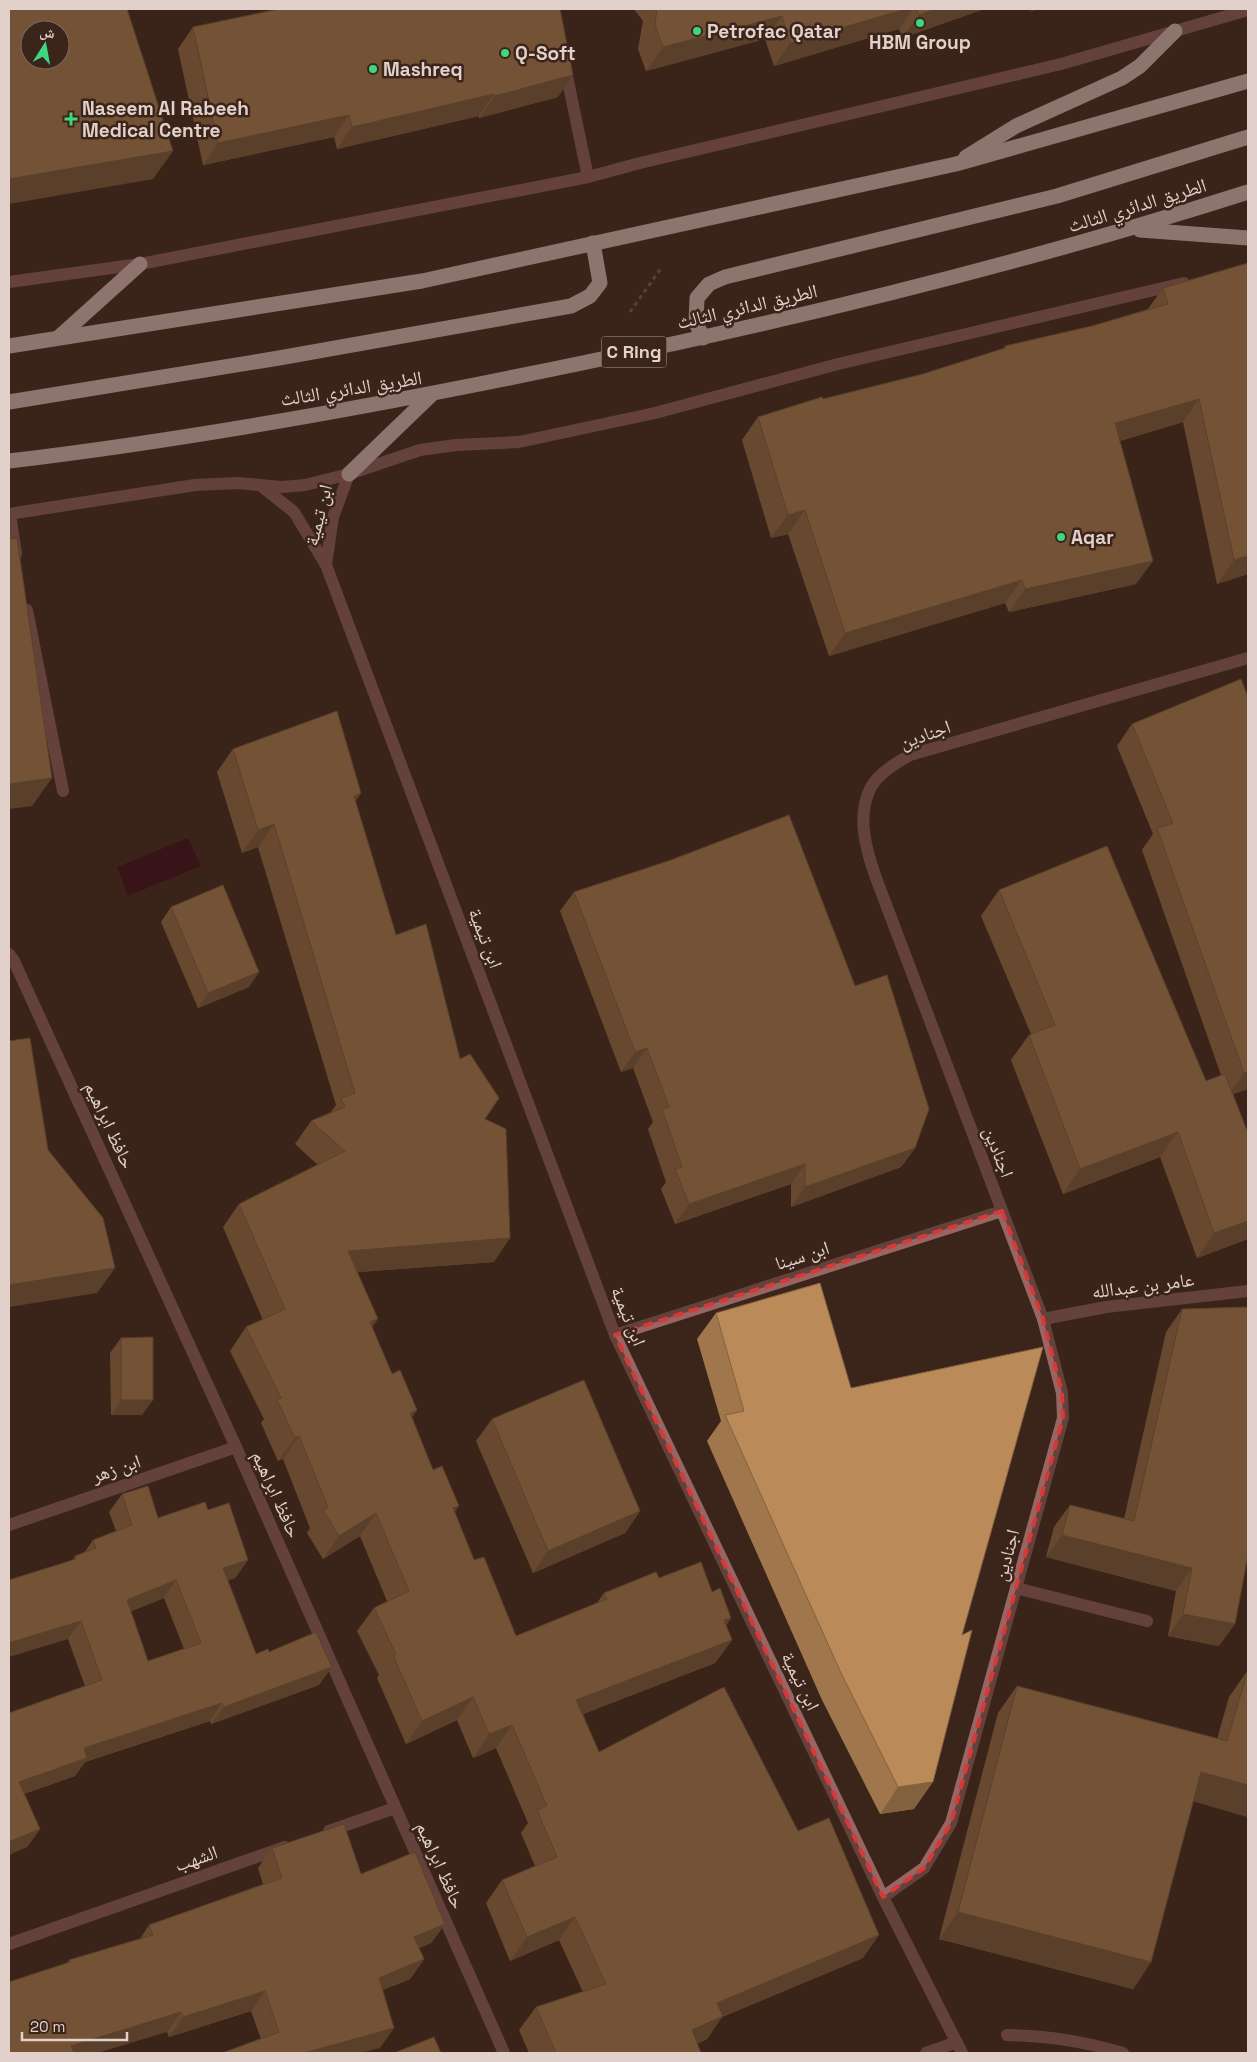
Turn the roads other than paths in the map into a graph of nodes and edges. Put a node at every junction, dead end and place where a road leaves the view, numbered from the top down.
1 (1248, 10) edge
2 (1175, 31) junction
3 (562, 56) edge
4 (1248, 81) edge
5 (1248, 136) edge
6 (956, 164) junction
7 (588, 177) junction
8 (1248, 192) edge
9 (1131, 229) junction
10 (1248, 238) edge
11 (594, 243) junction
12 (140, 264) junction
13 (1201, 280) edge
14 (9, 282) edge
15 (59, 337) junction
16 (703, 338) junction
17 (9, 346) edge
18 (431, 395) junction
19 (9, 402) edge
20 (9, 461) edge
21 (349, 474) junction
22 (260, 485) junction
23 (9, 514) edge
24 (326, 565) junction
25 (18, 569) edge
26 (24, 598) edge
27 (1248, 658) edge
28 (63, 791) dead end
29 (9, 954) edge
30 (1002, 1211) junction
31 (1248, 1291) edge
32 (1043, 1319) junction
33 (615, 1335) junction
34 (236, 1447) junction
35 (9, 1525) edge
36 (1016, 1588) junction
37 (1147, 1621) dead end
38 (395, 1808) junction
39 (320, 1834) edge
40 (301, 1841) edge
41 (883, 1897) junction
42 (9, 1944) edge
43 (1007, 2035) dead end
44 (959, 2048) edge
45 (504, 2053) edge
46 (926, 2053) edge
47 (1123, 2053) edge

1 - 2 street
2 - 6 highway
2 - 7 street
3 - 7 street
4 - 6 highway
5 - 16 highway
6 - 11 highway
7 - 12 street
8 - 9 highway, الطريق الدائري الثالث / C Ring
9 - 10 highway
9 - 16 highway, الطريق الدائري الثالث / C Ring
11 - 15 highway
11 - 19 highway
12 - 14 street
12 - 15 highway
13 - 21 street
15 - 17 highway
16 - 18 highway, الطريق الدائري الثالث / C Ring
18 - 20 highway, الطريق الدائري الثالث / C Ring
18 - 21 highway
21 - 22 street
21 - 24 street, ابن تيمية
22 - 23 street
22 - 24 street, ابن تيمية
23 - 25 street
24 - 33 street, ابن تيمية
26 - 28 street
27 - 30 street, اجنادين
29 - 34 street, حافظ ابراهيم
30 - 32 street, اجنادين
30 - 33 street, ابن سينا
31 - 32 street, عامر بن عبدالله
32 - 36 street, اجنادين
33 - 41 street, ابن تيمية
34 - 35 street, ابن زهر
34 - 38 street, حافظ ابراهيم
36 - 37 street
36 - 41 street, اجنادين
38 - 39 street
38 - 45 street, حافظ ابراهيم
40 - 42 street, الشهب
41 - 44 street, ابن تيمية
43 - 47 street
44 - 46 street

